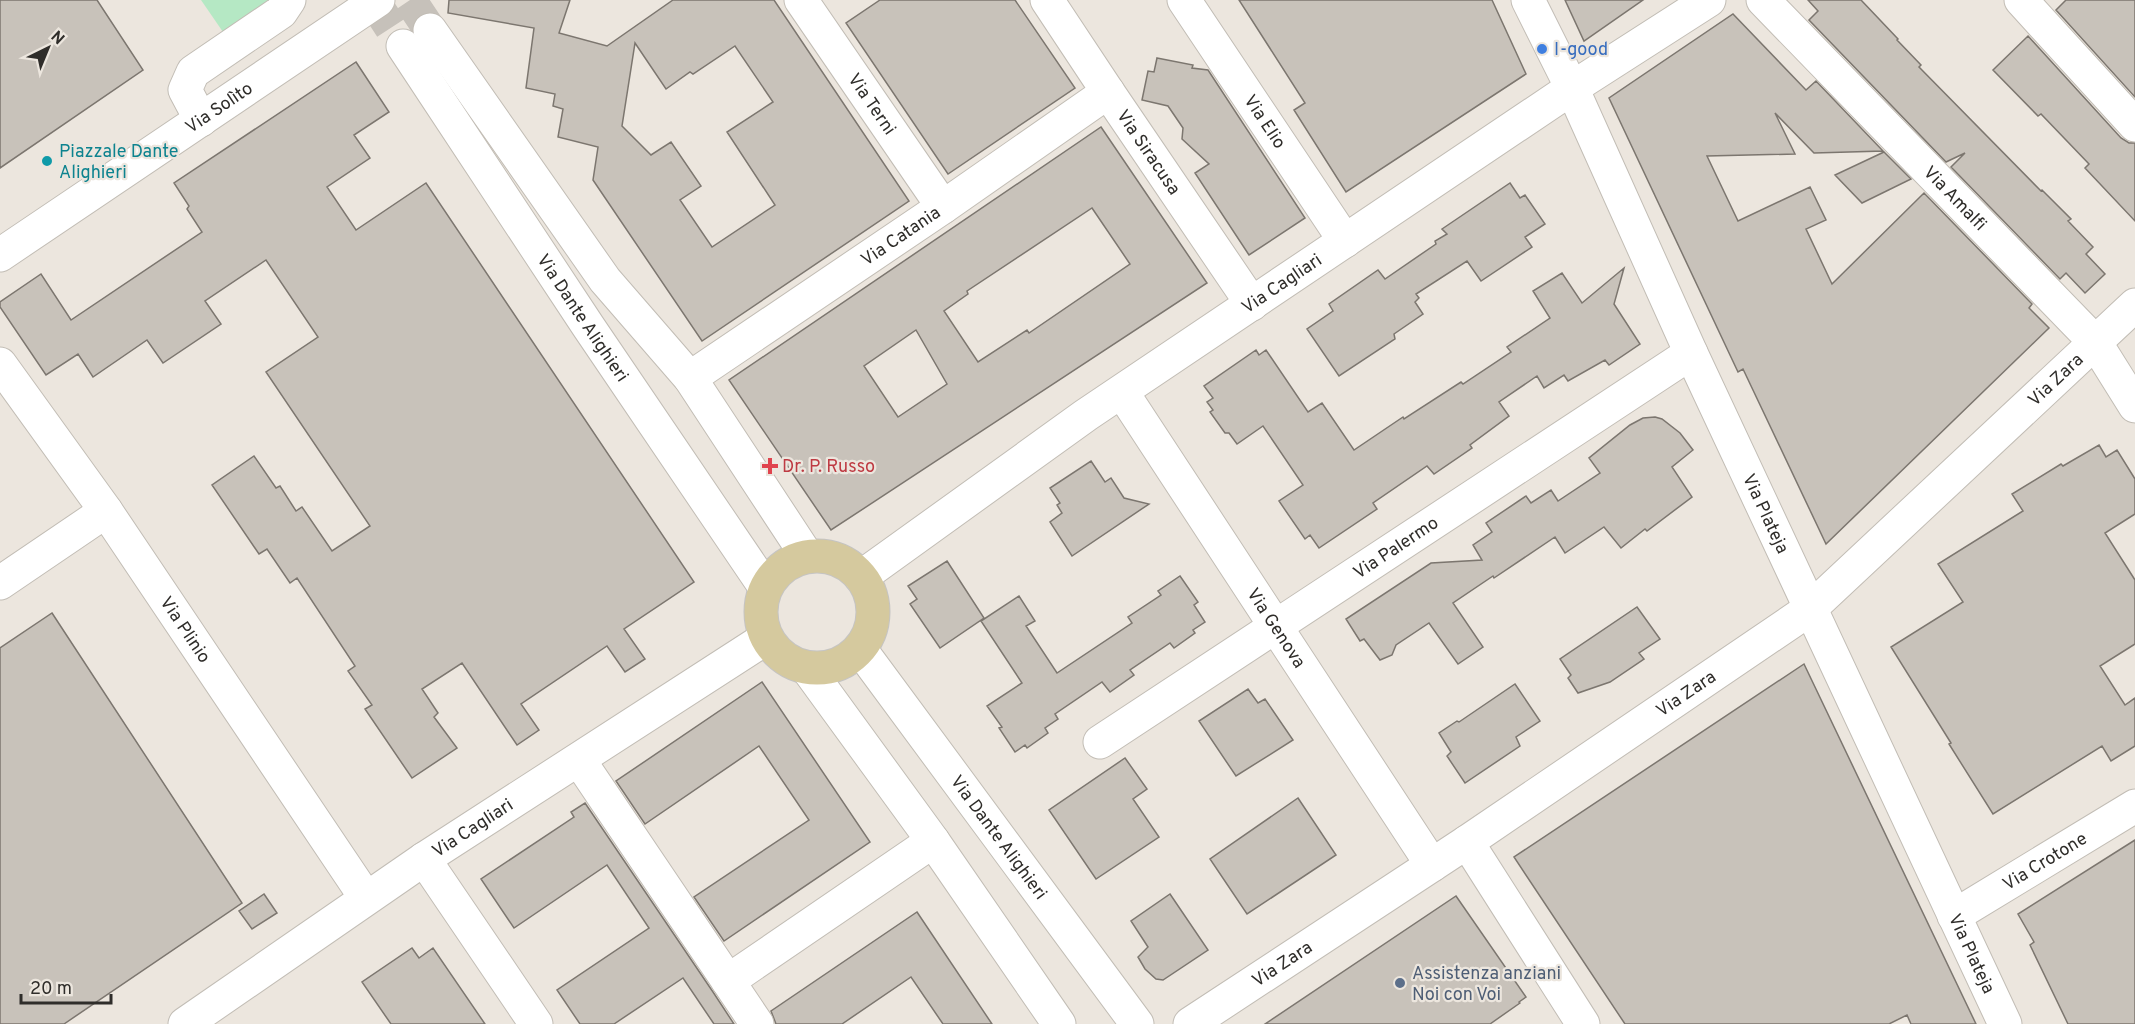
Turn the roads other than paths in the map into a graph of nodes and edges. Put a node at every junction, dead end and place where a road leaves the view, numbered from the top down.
1 (289, 0) edge
2 (378, 0) edge
3 (801, 0) edge
4 (1047, 0) edge
5 (1184, 0) edge
6 (1528, 0) edge
7 (1709, 0) edge
8 (1763, 0) edge
9 (2021, 0) edge
10 (1572, 88) junction
11 (1108, 92) junction
12 (201, 120) junction
13 (2135, 125) edge
14 (943, 207) junction
15 (1345, 242) junction
16 (0, 255) edge
17 (1252, 304) junction
18 (2135, 305) edge
19 (2095, 342) junction
20 (1691, 353) junction
21 (0, 364) edge
22 (690, 378) junction
23 (1122, 392) junction
24 (2135, 406) edge
25 (106, 511) junction
26 (807, 556) junction
27 (861, 577) junction
28 (0, 583) edge
29 (765, 587) junction
30 (1810, 609) junction
31 (1275, 627) junction
32 (766, 638) junction
33 (861, 649) junction
34 (807, 668) junction
35 (1100, 742) dead end
36 (579, 760) junction
37 (2135, 806) edge
38 (933, 841) junction
39 (1467, 842) junction
40 (424, 859) junction
41 (1432, 865) junction
42 (366, 898) junction
43 (1954, 916) junction
44 (728, 981) junction
45 (185, 1024) edge
46 (536, 1024) edge
47 (757, 1024) edge
48 (1059, 1024) edge
49 (1137, 1024) edge
50 (1190, 1024) edge
51 (1583, 1024) edge
52 (2005, 1024) edge

1 - 12 street
2 - 12 street, Via Solìto
3 - 14 street, Via Terni
4 - 11 street, Via Siracusa
5 - 15 street, Via Elio
6 - 10 street, Via Plateja
7 - 10 street, Via Cagliari
8 - 19 street, Via Amalfi
9 - 13 street
10 - 15 street, Via Cagliari
10 - 20 street, Via Plateja
11 - 14 street, Via Catania
11 - 17 street, Via Siracusa
12 - 16 street, Via Solìto
14 - 22 street, Via Catania
15 - 17 street, Via Cagliari
17 - 23 street, Via Cagliari
18 - 19 street, Via Zara
19 - 24 street, Via Amalfi
19 - 30 street, Via Zara
20 - 30 street, Via Plateja
20 - 31 street, Via Palermo
21 - 25 street, Via Plinio
22 - 26 street, Via Dante Alighieri
22 - 29 street, Via Dante Alighieri
23 - 27 street, Via Cagliari
23 - 31 street, Via Genova
25 - 28 street
25 - 42 street, Via Plinio
26 - 27 main road
26 - 29 main road
27 - 33 main road
29 - 32 main road
30 - 39 street, Via Zara
30 - 43 street, Via Plateja
31 - 35 street, Via Palermo
31 - 41 street, Via Genova
32 - 34 main road
32 - 36 street, Via Cagliari
33 - 34 main road
33 - 49 street, Via Dante Alighieri
34 - 38 street
36 - 40 street, Via Cagliari
36 - 44 street
37 - 43 street, Via Crotone
38 - 44 street
38 - 48 street
39 - 41 street, Via Zara
39 - 51 street
40 - 42 street, Via Cagliari
40 - 46 street
41 - 50 street, Via Zara
42 - 45 street, Via Cagliari
43 - 52 street, Via Plateja
44 - 47 street

